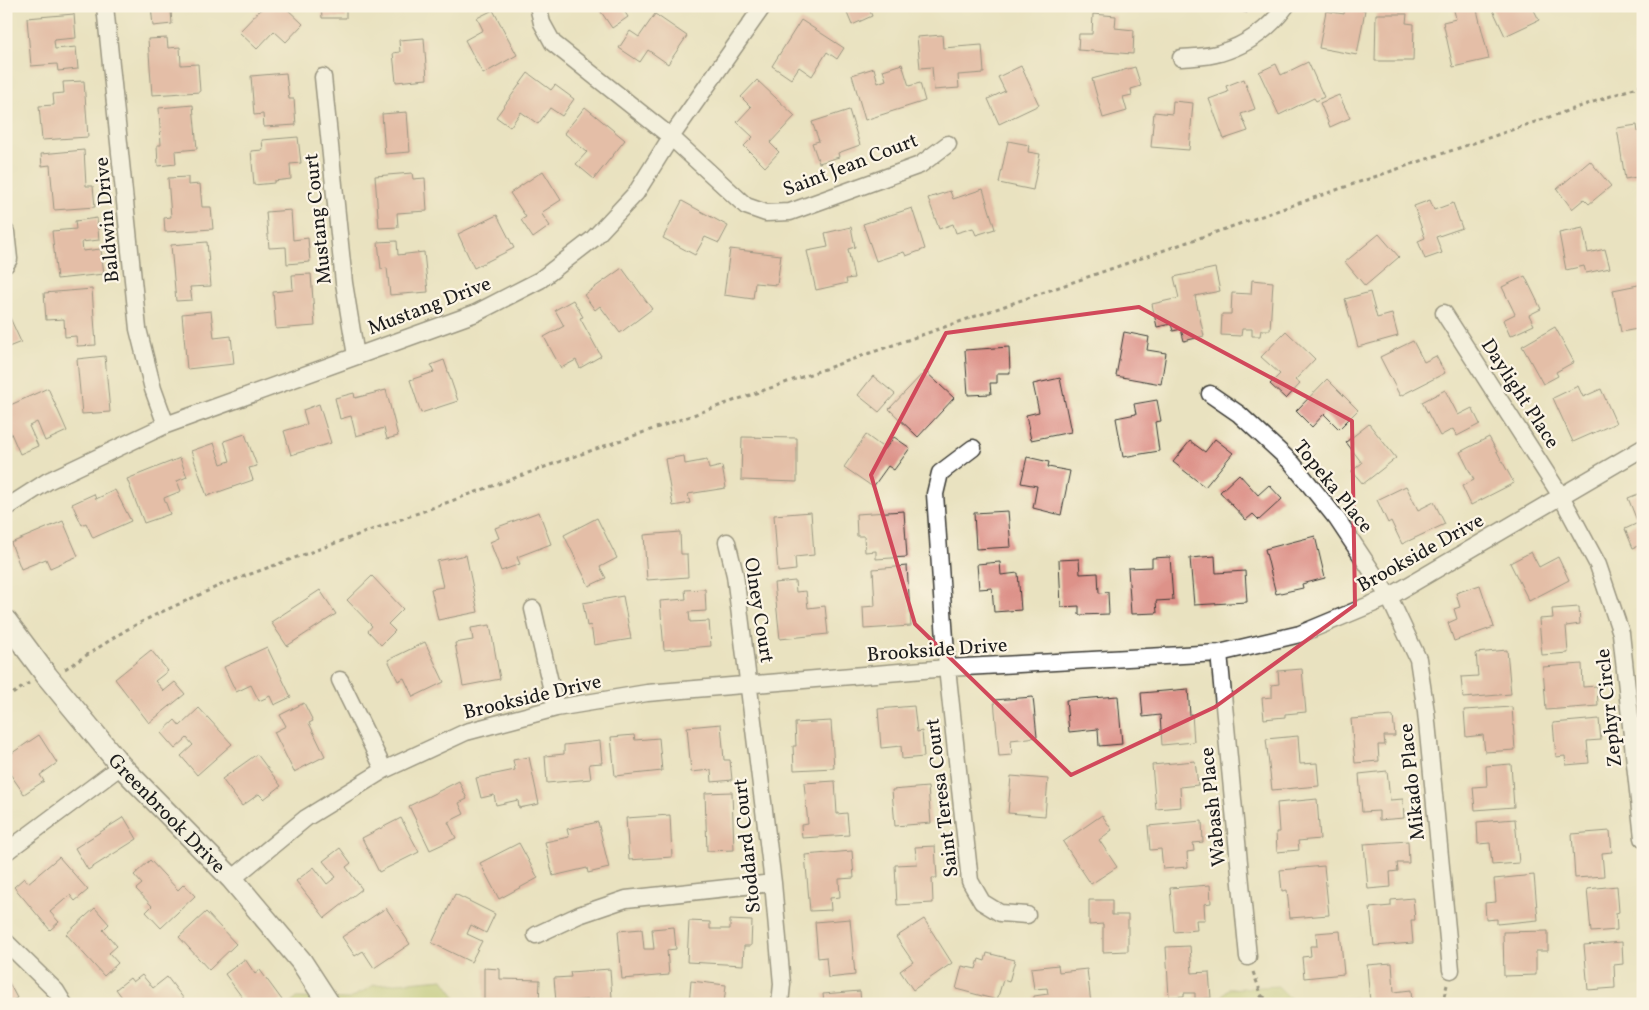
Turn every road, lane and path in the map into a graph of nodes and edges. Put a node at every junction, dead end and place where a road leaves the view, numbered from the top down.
1 (106, 6) edge
2 (538, 6) edge
3 (763, 6) edge
4 (1286, 6) edge
5 (1181, 58) dead end
6 (323, 77) dead end
7 (1643, 85) edge
8 (671, 137) junction
9 (948, 144) dead end
10 (6, 232) edge
11 (6, 264) edge
12 (1444, 313) dead end
13 (356, 356) junction
14 (1210, 394) dead end
15 (166, 426) junction
16 (973, 448) dead end
17 (1643, 448) edge
18 (1562, 496) junction
19 (6, 508) edge
20 (727, 542) dead end
21 (1389, 597) junction
22 (534, 609) dead end
23 (6, 620) edge
24 (1219, 653) junction
25 (66, 668) dead end
26 (947, 668) junction
27 (32, 680) dead end
28 (340, 680) dead end
29 (750, 684) junction
30 (6, 698) edge
31 (556, 708) junction
32 (121, 766) junction
33 (384, 770) junction
34 (1643, 838) edge
35 (6, 852) edge
36 (232, 879) junction
37 (773, 883) junction
38 (1027, 916) dead end
39 (536, 935) dead end
40 (6, 942) edge
41 (1248, 957) joint
42 (1451, 970) dead end
43 (1262, 996) junction
44 (64, 1004) edge
45 (329, 1004) edge
46 (780, 1004) edge
47 (1253, 1004) edge
48 (1276, 1004) edge

1 - 15 street, Baldwin Drive
2 - 8 street, Saint Jean Court
3 - 8 street, Mustang Drive
4 - 5 street
6 - 13 street, Mustang Court
7 - 25 path
8 - 9 street, Saint Jean Court
8 - 13 street, Mustang Drive
10 - 11 street
12 - 18 street, Daylight Place
13 - 15 street, Mustang Drive
14 - 21 street, Topeka Place
15 - 19 street, Mustang Drive
16 - 26 street, Saint Teresa Court
17 - 18 street, Brookside Drive
18 - 21 street, Brookside Drive
18 - 34 street, Zephyr Circle
20 - 29 street, Olney Court
21 - 24 street, Brookside Drive
21 - 42 street, Mikado Place
22 - 31 street
23 - 32 street, Greenbrook Drive
24 - 26 street, Brookside Drive
24 - 41 street, Wabash Place
26 - 29 street, Brookside Drive
26 - 38 street, Saint Teresa Court
27 - 30 path
28 - 33 street
29 - 31 street, Brookside Drive
29 - 37 street, Stoddard Court
31 - 33 street, Brookside Drive
32 - 35 street
32 - 36 street, Greenbrook Drive
33 - 36 street, Brookside Drive
36 - 45 street, Greenbrook Drive
37 - 39 street
37 - 46 street, Stoddard Court
40 - 44 street
41 - 43 path
43 - 47 path
43 - 48 path

